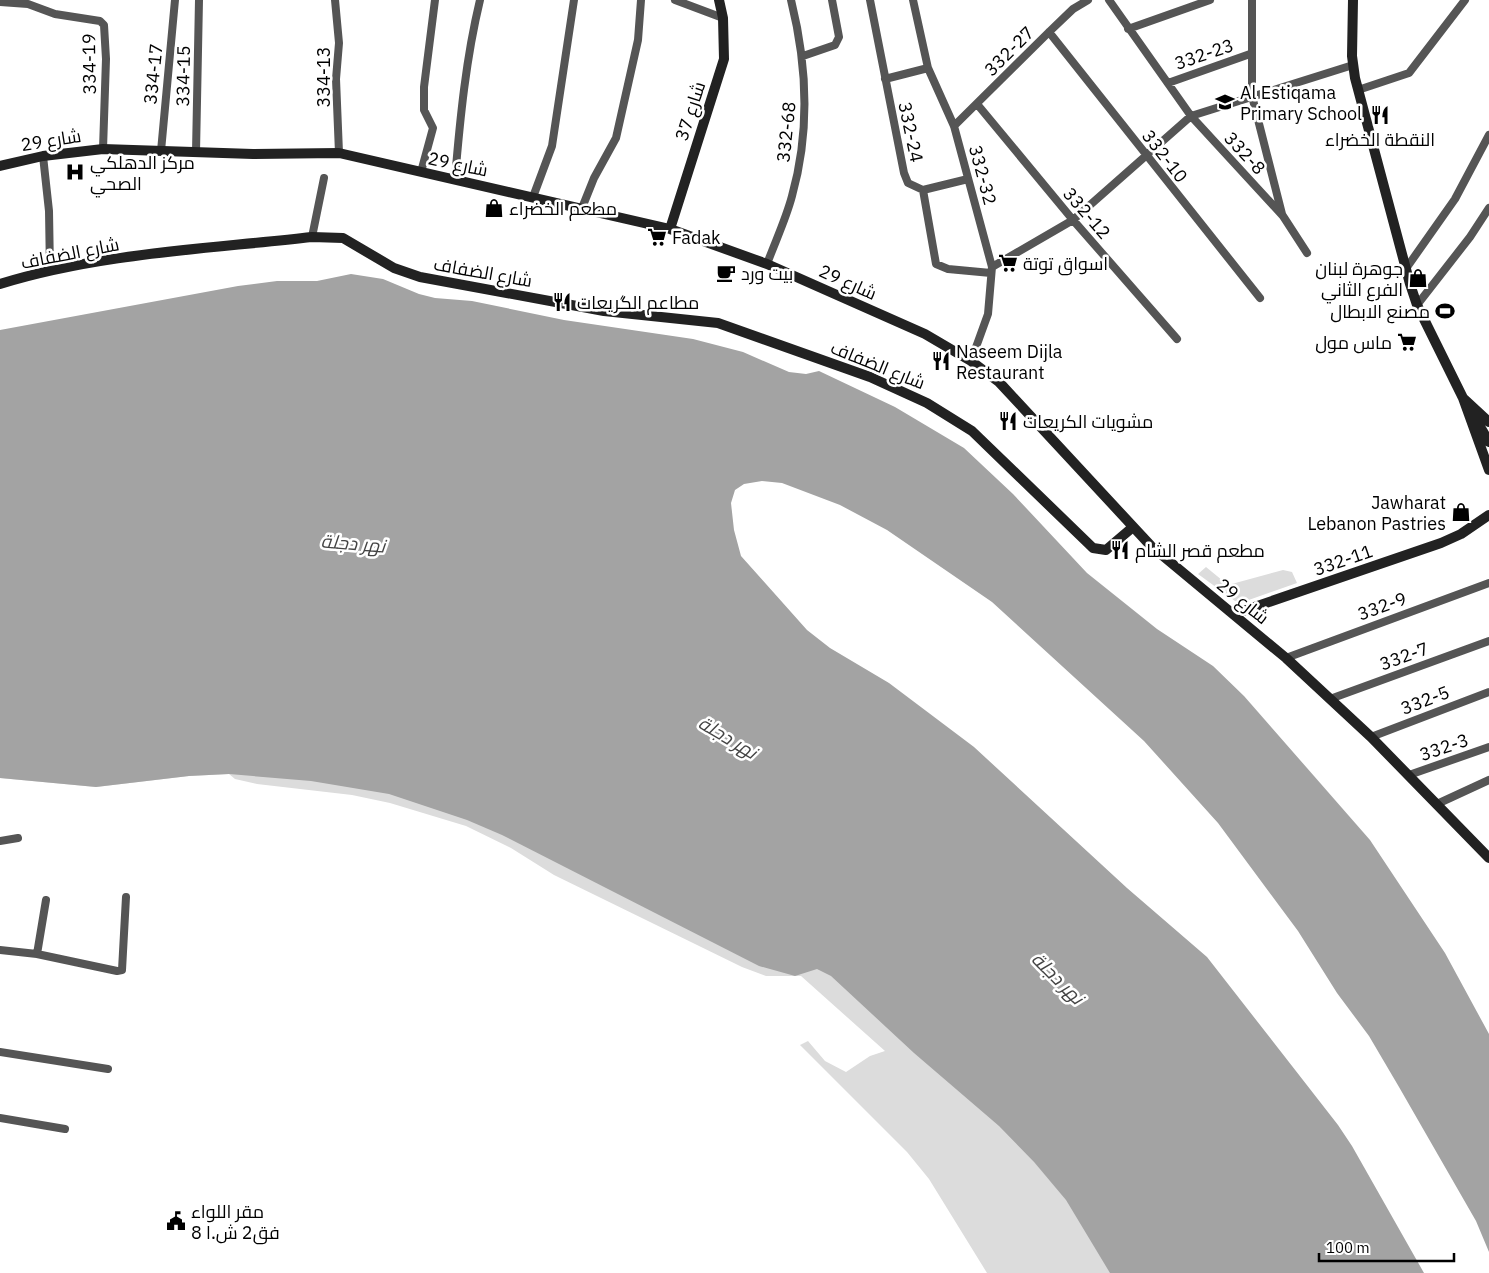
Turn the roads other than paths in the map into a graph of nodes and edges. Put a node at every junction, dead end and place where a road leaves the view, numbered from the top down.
1 (175, 0) edge
2 (199, 0) edge
3 (335, 0) edge
4 (435, 0) edge
5 (480, 0) edge
6 (574, 0) edge
7 (641, 0) edge
8 (675, 0) edge
9 (719, 0) edge
10 (791, 0) edge
11 (832, 0) edge
12 (870, 0) edge
13 (912, 0) edge
14 (1074, 0) edge
15 (1088, 0) edge
16 (1109, 0) edge
17 (1210, 0) edge
18 (1252, 0) edge
19 (1353, 0) edge
20 (1465, 0) edge
21 (0, 2) edge
22 (1073, 9) junction
23 (723, 18) junction
24 (1128, 29) junction
25 (1049, 32) junction
26 (1250, 54) junction
27 (803, 56) junction
28 (1353, 65) junction
29 (928, 68) junction
30 (885, 79) junction
31 (1168, 83) junction
32 (1358, 90) junction
33 (1252, 96) junction
34 (977, 104) junction
35 (1191, 116) junction
36 (954, 126) junction
37 (1489, 136) edge
38 (103, 149) junction
39 (161, 151) junction
40 (196, 152) junction
41 (340, 153) junction
42 (43, 156) junction
43 (1146, 157) junction
44 (0, 166) edge
45 (421, 172) junction
46 (324, 178) dead end
47 (455, 179) junction
48 (968, 179) junction
49 (923, 190) junction
50 (533, 197) junction
51 (582, 208) junction
52 (1489, 208) edge
53 (1283, 216) junction
54 (1073, 220) junction
55 (670, 229) junction
56 (312, 237) junction
57 (1307, 252) dead end
58 (767, 264) junction
59 (992, 270) junction
60 (1405, 270) junction
61 (50, 271) junction
62 (0, 284) edge
63 (1260, 298) dead end
64 (1417, 305) junction
65 (1177, 339) dead end
66 (971, 361) junction
67 (1464, 398) junction
68 (1489, 422) edge
69 (1489, 442) edge
70 (1489, 470) edge
71 (1489, 515) edge
72 (1489, 525) edge
73 (1133, 527) junction
74 (1461, 534) junction
75 (1489, 583) edge
76 (1234, 614) junction
77 (1489, 641) edge
78 (1286, 658) junction
79 (1489, 692) edge
80 (1330, 699) junction
81 (1371, 737) junction
82 (1489, 747) edge
83 (1409, 775) junction
84 (1489, 780) edge
85 (1437, 804) junction
86 (18, 838) dead end
87 (0, 840) edge
88 (1485, 848) edge
89 (1489, 858) edge
90 (126, 897) dead end
91 (46, 900) dead end
92 (0, 950) edge
93 (37, 954) junction
94 (0, 1052) edge
95 (108, 1068) dead end
96 (0, 1118) edge
97 (65, 1128) dead end

1 - 39 street, 334-17
2 - 40 street, 334-15
3 - 41 street, 334-13
4 - 45 street
5 - 47 street
6 - 50 street
7 - 51 street
8 - 23 street
9 - 23 street, شارع 37
10 - 27 street, 332-68
11 - 27 street
12 - 30 street, 332-24
13 - 29 street, 332-32
14 - 22 street
15 - 22 street, 332-27
16 - 24 street, 332-8
17 - 24 street
18 - 26 street
19 - 28 street
20 - 32 street
21 - 38 street, 334-19
22 - 25 street, 332-27
23 - 55 street, شارع 37
24 - 31 street, 332-8
25 - 34 street, 332-27
25 - 43 street, 332-10
26 - 31 street, 332-23
26 - 33 street
27 - 58 street, 332-68
28 - 32 street
28 - 33 street
29 - 30 street
29 - 36 street, 332-32
30 - 49 street, 332-24
31 - 35 street, 332-8
32 - 60 street
33 - 35 street
33 - 53 street
34 - 36 street, 332-27
34 - 54 street, 332-12
35 - 43 street
35 - 53 street, 332-8
36 - 48 street, 332-32
37 - 60 street
38 - 39 street, شارع 29
38 - 42 street, شارع 29
39 - 40 street, شارع 29
40 - 41 street, شارع 29
41 - 45 street, شارع 29
42 - 44 street, شارع 29
42 - 61 street
43 - 54 street
43 - 63 street, 332-10
45 - 47 street, شارع 29
46 - 56 street
47 - 50 street, شارع 29
48 - 49 street
48 - 59 street, 332-32
49 - 59 street
50 - 51 street, شارع 29
51 - 55 street, شارع 29
52 - 64 street
53 - 57 street, 332-8
54 - 59 street
54 - 65 street, 332-12
55 - 58 street, شارع 29
56 - 61 street, شارع الضفاف
56 - 73 street, شارع الضفاف
58 - 66 street, شارع 29
59 - 66 street, 332-32
60 - 64 street
61 - 62 street, شارع الضفاف
64 - 67 street
66 - 73 street, شارع 29
67 - 68 street
67 - 69 street
67 - 70 street
71 - 74 street, 332-11
72 - 74 street, 332-11
73 - 76 street, شارع 29
74 - 76 street, 332-11
75 - 78 street, 332-9
76 - 78 street, شارع 29
77 - 80 street, 332-7
78 - 80 street, شارع 29
79 - 81 street, 332-5
80 - 81 street, شارع 29
81 - 83 street, شارع 29
82 - 83 street, 332-3
83 - 85 street, شارع 29
84 - 85 street
85 - 88 street, شارع 29
86 - 87 street
88 - 89 street, شارع 29
90 - 93 street
91 - 93 street
92 - 93 street
94 - 95 street
96 - 97 street

